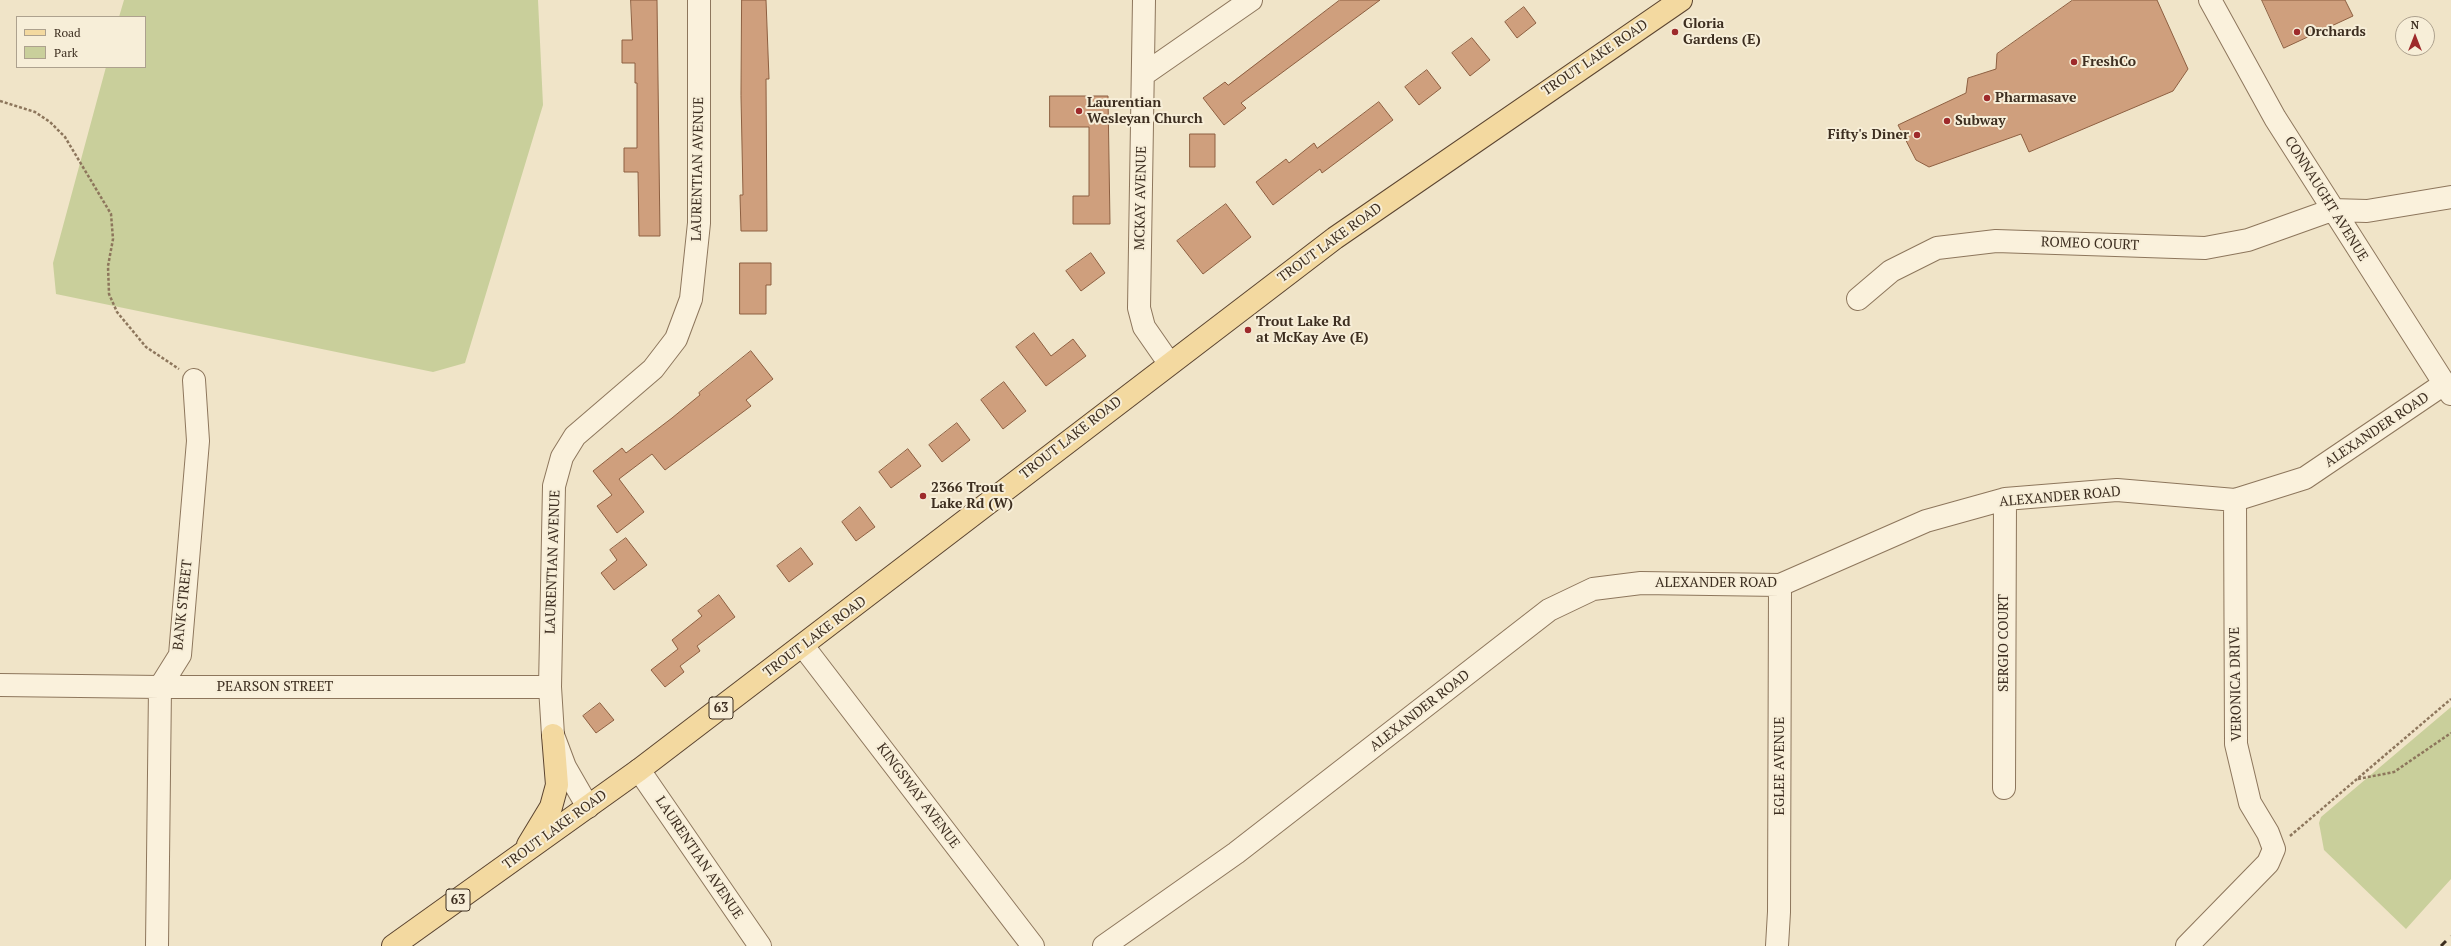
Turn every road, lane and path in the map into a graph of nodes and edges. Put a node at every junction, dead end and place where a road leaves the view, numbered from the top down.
1 (699, 0) edge
2 (1144, 0) edge
3 (1251, 0) edge
4 (1681, 0) edge
5 (2210, 0) edge
6 (1143, 75) junction
7 (0, 101) edge
8 (2451, 197) edge
9 (2332, 210) junction
10 (1858, 299) dead end
11 (1169, 363) junction
12 (194, 380) joint
13 (2447, 388) edge
14 (2005, 498) junction
15 (2235, 500) junction
16 (1780, 585) junction
17 (803, 646) junction
18 (0, 685) edge
19 (550, 687) junction
20 (160, 688) junction
21 (2451, 699) edge
22 (2451, 733) edge
23 (553, 735) junction
24 (639, 770) junction
25 (2357, 779) junction
26 (2004, 788) dead end
27 (588, 807) junction
28 (2274, 849) junction
29 (523, 853) junction
30 (157, 946) edge
31 (393, 946) edge
32 (760, 946) edge
33 (1033, 946) edge
34 (1104, 946) edge
35 (1777, 946) edge
36 (2187, 946) edge

1 - 19 street, LAURENTIAN AVENUE
2 - 6 street, MCKAY AVENUE
3 - 6 street
4 - 11 main road, TROUT LAKE ROAD
5 - 9 street, CONNAUGHT AVENUE
6 - 11 street, MCKAY AVENUE
7 - 12 path
8 - 9 street
9 - 10 street, ROMEO COURT
9 - 13 street, CONNAUGHT AVENUE
11 - 17 main road, TROUT LAKE ROAD / 63
12 - 20 street, BANK STREET
13 - 15 street, ALEXANDER ROAD
14 - 15 street, ALEXANDER ROAD
14 - 16 street, ALEXANDER ROAD
14 - 26 street, SERGIO COURT
15 - 28 street, VERONICA DRIVE
16 - 34 street, ALEXANDER ROAD
16 - 35 street, EGLEE AVENUE
17 - 24 main road, TROUT LAKE ROAD / 63
17 - 33 street, KINGSWAY AVENUE
18 - 20 street, PEARSON STREET
19 - 20 street, PEARSON STREET
19 - 23 street, LAURENTIAN AVENUE
20 - 30 street
21 - 25 path
22 - 25 path
23 - 27 street, LAURENTIAN AVENUE
23 - 29 main road
24 - 27 main road, TROUT LAKE ROAD / 63
24 - 32 street, LAURENTIAN AVENUE
25 - 28 path
27 - 29 main road, TROUT LAKE ROAD / 63
28 - 36 street
29 - 31 main road, TROUT LAKE ROAD / 63

